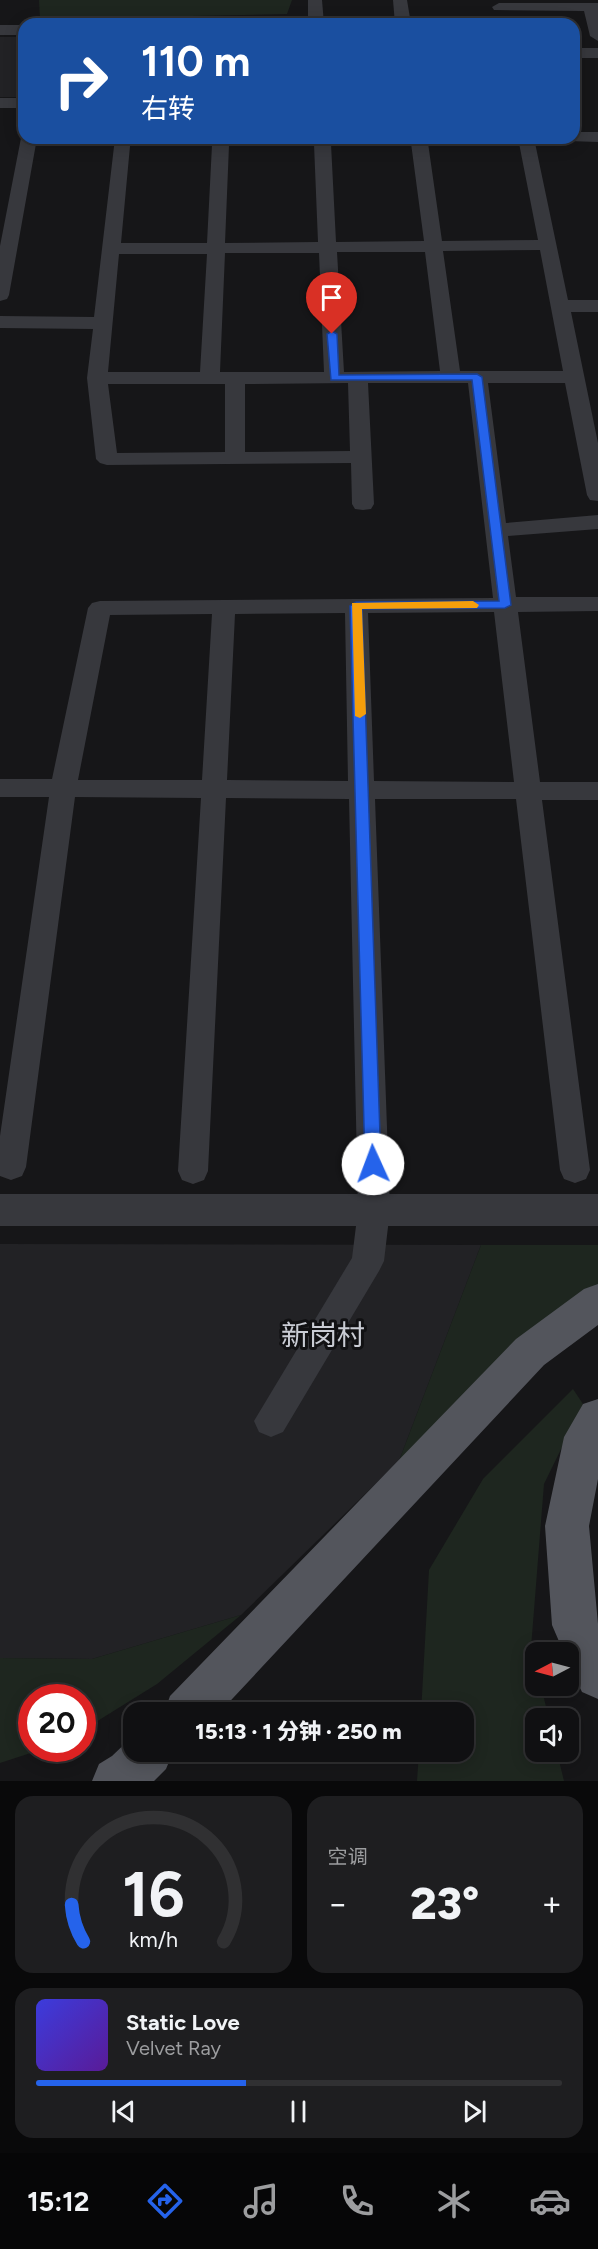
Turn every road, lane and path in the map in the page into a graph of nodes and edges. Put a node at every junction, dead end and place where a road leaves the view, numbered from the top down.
1 (315, 0) edge
2 (400, 0) edge
3 (499, 4) edge
4 (594, 7) edge
5 (316, 18) edge
6 (402, 18) edge
7 (0, 30) edge
8 (18, 30) edge
9 (598, 36) edge
10 (580, 53) edge
11 (598, 53) edge
12 (0, 103) edge
13 (18, 103) edge
14 (580, 137) edge
15 (598, 137) edge
16 (28, 144) edge
17 (123, 144) edge
18 (221, 144) edge
19 (322, 144) edge
20 (420, 144) edge
21 (527, 144) edge
22 (548, 245) junction
23 (434, 246) junction
24 (327, 247) junction
25 (216, 248) junction
26 (111, 249) junction
27 (0, 296) edge
28 (560, 306) junction
29 (598, 306) edge
30 (0, 322) edge
31 (103, 323) junction
32 (451, 377) junction
33 (477, 377) junction
34 (574, 377) junction
35 (97, 378) junction
36 (210, 378) junction
37 (235, 378) junction
38 (334, 378) junction
39 (358, 378) junction
40 (361, 457) junction
41 (235, 458) junction
42 (598, 495) edge
43 (363, 504) dead end
44 (598, 522) edge
45 (496, 530) junction
46 (598, 604) edge
47 (505, 605) junction
48 (356, 606) junction
49 (224, 607) junction
50 (0, 788) edge
51 (63, 789) junction
52 (216, 789) junction
53 (362, 790) junction
54 (528, 791) junction
55 (598, 791) edge
56 (11, 1167) dead end
57 (575, 1170) dead end
58 (193, 1171) dead end
59 (0, 1210) edge
60 (374, 1210) junction
61 (598, 1210) edge
62 (598, 1302) edge
63 (271, 1421) dead end
64 (591, 1427) edge
65 (598, 1676) edge
66 (196, 1702) edge
67 (139, 1762) edge
68 (116, 1781) edge

1 - 5 lane
2 - 6 lane
3 - 4 lane
4 - 9 lane
7 - 8 lane
10 - 11 lane
12 - 13 lane
14 - 15 lane
16 - 27 lane
17 - 26 lane
18 - 25 lane
19 - 24 lane
20 - 23 lane
21 - 22 lane
22 - 23 lane
22 - 28 lane
23 - 24 lane
23 - 32 lane
24 - 25 lane
24 - 38 lane
25 - 26 lane
25 - 36 lane
26 - 31 lane
28 - 29 lane
28 - 34 lane
30 - 31 lane
31 - 35 lane
32 - 33 lane
32 - 39 lane
33 - 34 lane
33 - 45 lane
34 - 42 lane
35 - 36 lane
35 - 41 lane
36 - 37 lane
37 - 38 lane
37 - 41 lane
38 - 39 lane
39 - 40 lane
40 - 41 lane
40 - 43 lane
44 - 45 lane
45 - 47 lane
46 - 47 lane
47 - 48 lane
47 - 54 lane
48 - 49 lane
48 - 53 lane
49 - 51 lane
49 - 52 lane
50 - 51 lane
51 - 52 lane
51 - 56 lane
52 - 53 lane
52 - 58 lane
53 - 54 lane
53 - 60 lane
54 - 55 lane
54 - 57 lane
59 - 60 street
60 - 61 street
60 - 63 lane
62 - 66 main road
64 - 65 main road
67 - 68 main road

